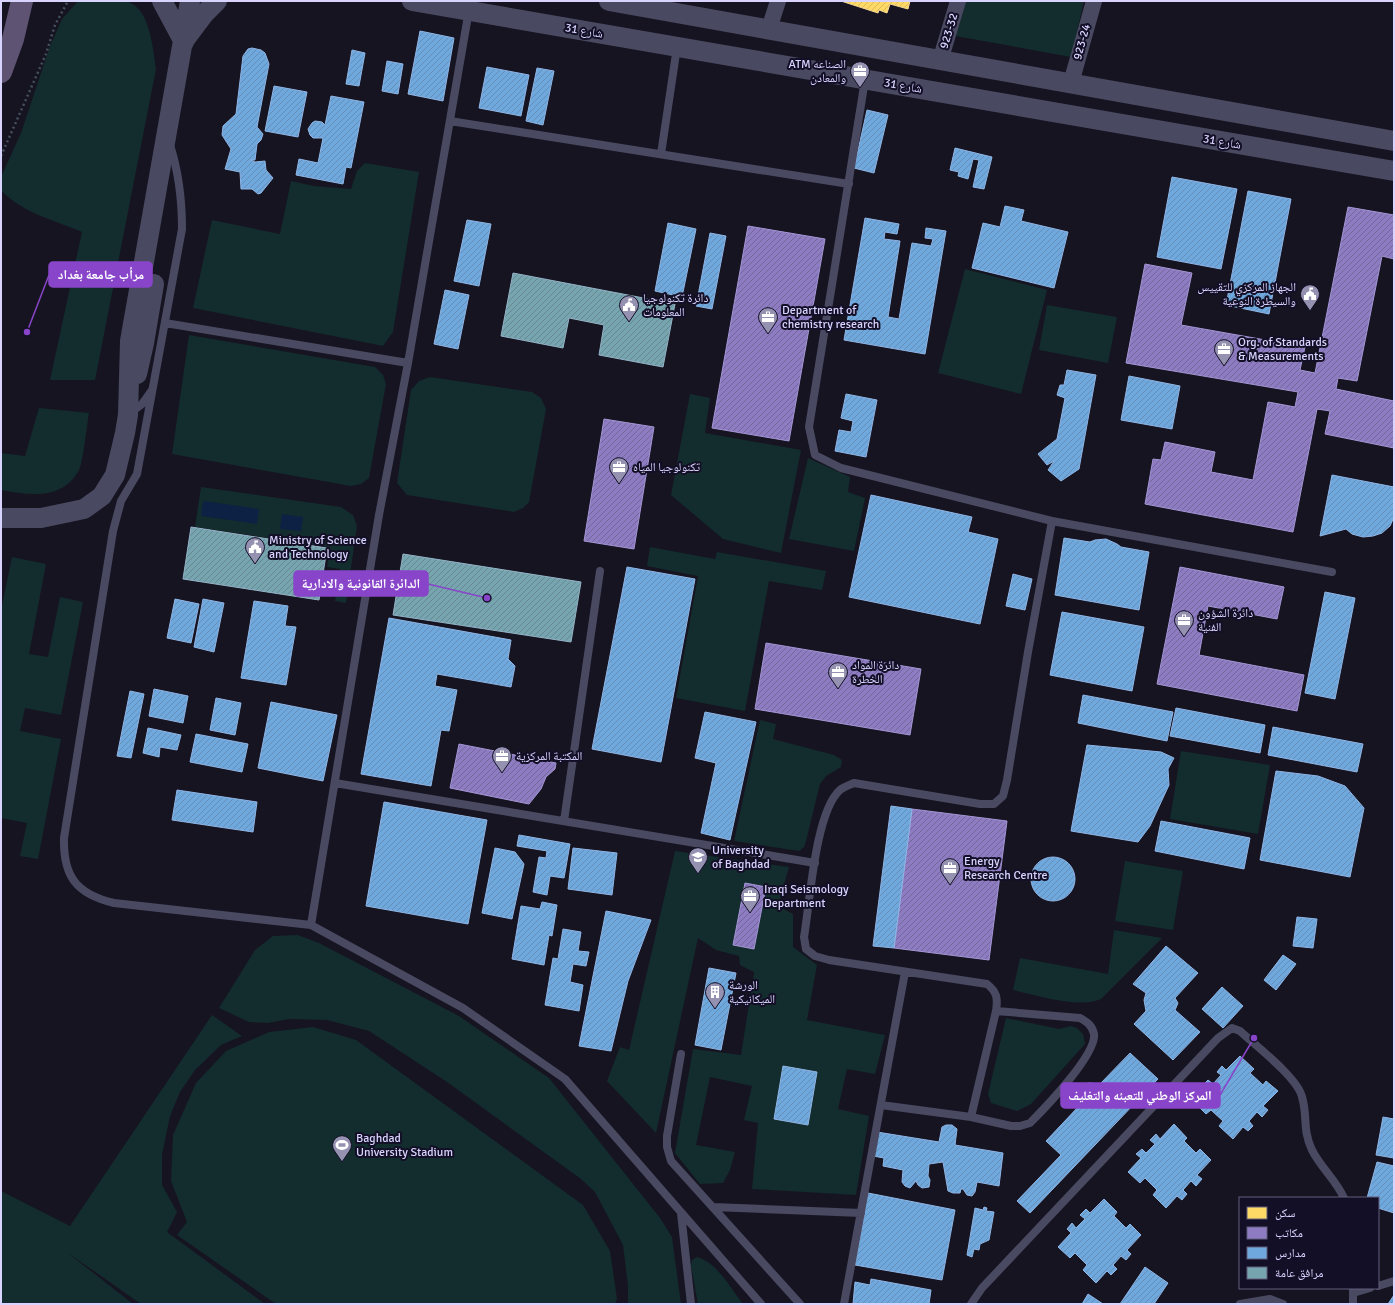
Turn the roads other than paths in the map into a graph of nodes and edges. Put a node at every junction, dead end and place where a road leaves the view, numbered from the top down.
1 (22, 1) edge
2 (36, 1) edge
3 (162, 1) edge
4 (190, 1) edge
5 (217, 1) edge
6 (412, 1) edge
7 (778, 1) edge
8 (958, 1) edge
9 (1094, 1) edge
10 (621, 2) edge
11 (470, 6) edge
12 (769, 29) junction
13 (13, 39) junction
14 (184, 42) junction
15 (677, 47) junction
16 (940, 60) junction
17 (1, 72) edge
18 (865, 80) junction
19 (1071, 83) junction
20 (450, 121) junction
21 (167, 135) junction
22 (1394, 141) edge
23 (661, 154) junction
24 (1394, 171) edge
25 (849, 184) junction
26 (165, 323) junction
27 (408, 363) junction
28 (155, 380) junction
29 (128, 407) junction
30 (128, 486) junction
31 (102, 496) junction
32 (1, 518) edge
33 (1052, 521) junction
34 (600, 572) dead end
35 (1332, 572) dead end
36 (335, 783) junction
37 (564, 822) junction
38 (814, 863) junction
39 (311, 925) junction
40 (905, 972) junction
41 (996, 1011) junction
42 (681, 1054) dead end
43 (881, 1105) junction
44 (972, 1117) junction
45 (1344, 1197) edge
46 (713, 1207) junction
47 (681, 1213) junction
48 (861, 1213) junction
49 (1394, 1281) edge
50 (1379, 1286) edge
51 (1353, 1290) edge
52 (974, 1303) edge
53 (691, 1304) edge
54 (761, 1304) edge
55 (800, 1304) edge
56 (844, 1304) edge
57 (1240, 1304) edge
58 (1283, 1304) edge
59 (1353, 1304) edge

1 - 13 main road
2 - 13 main road
3 - 14 street
4 - 14 street
5 - 14 street
6 - 11 street, شارع 31
7 - 12 street
8 - 16 street, 923-32
9 - 19 street, 923-24
10 - 12 street
11 - 15 street, شارع 31
11 - 20 lane
12 - 16 street
13 - 17 main road
14 - 21 street
15 - 18 street, شارع 31
15 - 23 lane
16 - 19 street
18 - 24 street, شارع 31
18 - 25 lane
19 - 22 street
20 - 23 lane
20 - 27 lane
21 - 26 lane
21 - 29 street
23 - 25 lane
25 - 33 lane
26 - 27 lane
26 - 28 lane
27 - 36 lane
28 - 29 lane
28 - 30 lane
29 - 31 street
30 - 31 lane
30 - 39 lane
31 - 32 street
33 - 35 lane
33 - 38 lane
34 - 37 lane
36 - 37 lane
36 - 39 lane
37 - 38 lane
38 - 40 lane
39 - 47 lane
40 - 41 lane
40 - 43 lane
41 - 44 lane
41 - 44 lane
42 - 46 lane
43 - 44 lane
43 - 48 lane
45 - 52 lane
46 - 48 lane
46 - 55 lane
47 - 53 lane
47 - 54 lane
48 - 56 lane
49 - 50 lane
51 - 59 lane
57 - 58 lane

